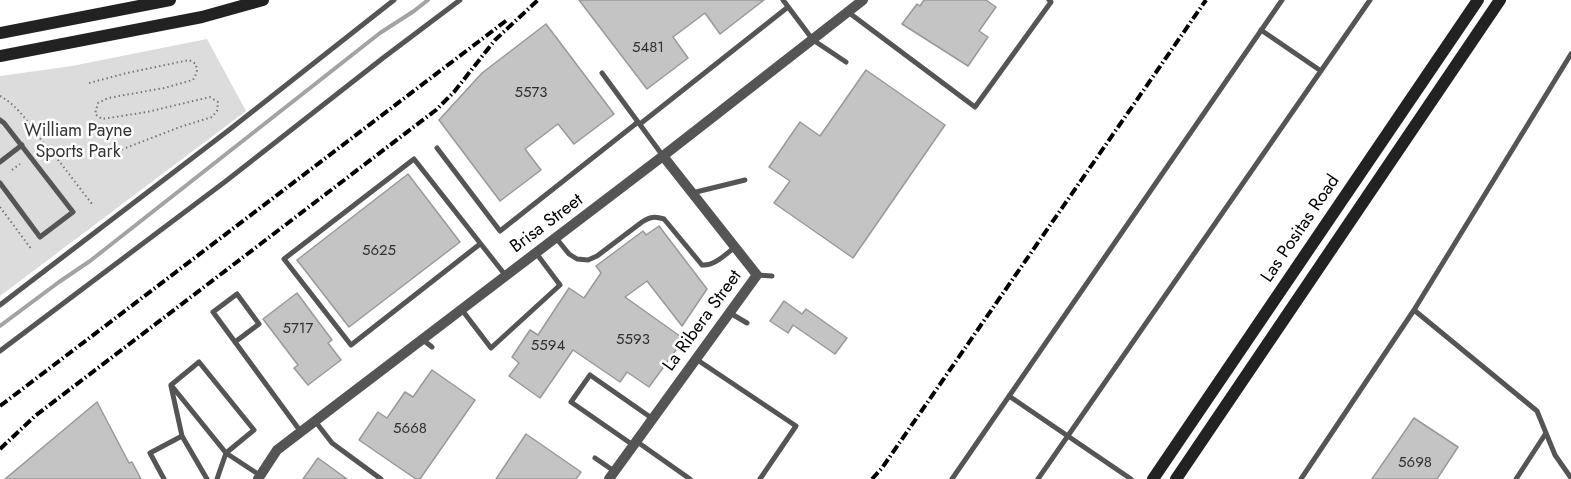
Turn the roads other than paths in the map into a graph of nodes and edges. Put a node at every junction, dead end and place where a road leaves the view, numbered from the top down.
1 (170, 0) edge
2 (262, 0) edge
3 (394, 0) edge
4 (460, 0) edge
5 (783, 0) edge
6 (863, 0) edge
7 (1049, 0) edge
8 (1282, 0) edge
9 (1370, 0) edge
10 (1478, 0) edge
11 (1500, 0) edge
12 (788, 7) junction
13 (848, 12) junction
14 (1262, 30) junction
15 (0, 33) edge
16 (813, 40) junction
17 (1571, 54) edge
18 (0, 56) edge
19 (846, 62) dead end
20 (1321, 70) junction
21 (602, 73) dead end
22 (0, 120) edge
23 (639, 123) junction
24 (22, 145) junction
25 (437, 148) dead end
26 (663, 156) junction
27 (0, 162) edge
28 (745, 180) dead end
29 (0, 183) edge
30 (692, 193) junction
31 (556, 238) junction
32 (480, 244) junction
33 (735, 247) junction
34 (536, 253) junction
35 (757, 275) junction
36 (506, 276) junction
37 (772, 276) dead end
38 (0, 305) edge
39 (462, 310) junction
40 (1414, 310) junction
41 (730, 313) junction
42 (747, 323) dead end
43 (423, 340) junction
44 (235, 342) junction
45 (432, 347) dead end
46 (0, 351) edge
47 (696, 359) junction
48 (171, 385) junction
49 (1009, 396) junction
50 (653, 419) junction
51 (315, 421) junction
52 (301, 432) junction
53 (1546, 433) junction
54 (182, 436) junction
55 (1068, 436) junction
56 (635, 443) junction
57 (226, 453) junction
58 (595, 459) dead end
59 (611, 475) edge
60 (260, 477) edge
61 (1571, 478) edge
62 (164, 479) edge
63 (207, 479) edge
64 (217, 479) edge
65 (381, 479) edge
66 (690, 479) edge
67 (760, 479) edge
68 (952, 479) edge
69 (1038, 479) edge
70 (1131, 479) edge
71 (1153, 479) edge
72 (1176, 479) edge
73 (1301, 479) edge
74 (1516, 479) edge

1 - 15 main road
2 - 18 main road
3 - 38 lane
4 - 46 lane
5 - 12 lane
6 - 13 street, Brisa Street
7 - 13 lane
8 - 14 lane
9 - 20 lane
10 - 71 main road, Las Positas Road
11 - 72 main road, Las Positas Road
12 - 16 lane
12 - 23 lane
13 - 16 street, Brisa Street
14 - 20 lane
14 - 49 lane
16 - 19 lane
16 - 26 street, Brisa Street
17 - 40 lane
20 - 55 lane
21 - 23 lane
22 - 24 lane
23 - 25 lane
23 - 26 lane
24 - 27 lane
24 - 29 lane
26 - 30 street, La Ribera Street
26 - 31 street, Brisa Street
28 - 30 lane
30 - 33 street, La Ribera Street
31 - 33 lane
31 - 34 street, Brisa Street
32 - 32 lane
32 - 36 lane
33 - 35 street, La Ribera Street
34 - 36 street, Brisa Street
34 - 39 lane
35 - 37 lane
35 - 41 street, La Ribera Street
36 - 39 street, Brisa Street
39 - 43 street, Brisa Street
40 - 53 lane
40 - 73 lane
41 - 42 lane
41 - 47 street, La Ribera Street
43 - 45 lane
43 - 51 street, Brisa Street
44 - 44 lane
44 - 52 lane
47 - 50 street, La Ribera Street
47 - 67 lane
48 - 54 lane
48 - 57 lane
48 - 57 lane
49 - 55 lane
49 - 68 lane
50 - 56 street, La Ribera Street
50 - 56 lane
51 - 52 street, Brisa Street
51 - 65 lane
52 - 60 street, Brisa Street
53 - 61 lane
53 - 74 lane
54 - 62 lane
54 - 63 lane
55 - 69 lane
55 - 70 lane
56 - 59 street, La Ribera Street
56 - 66 lane
57 - 60 lane
57 - 64 lane
58 - 59 lane

